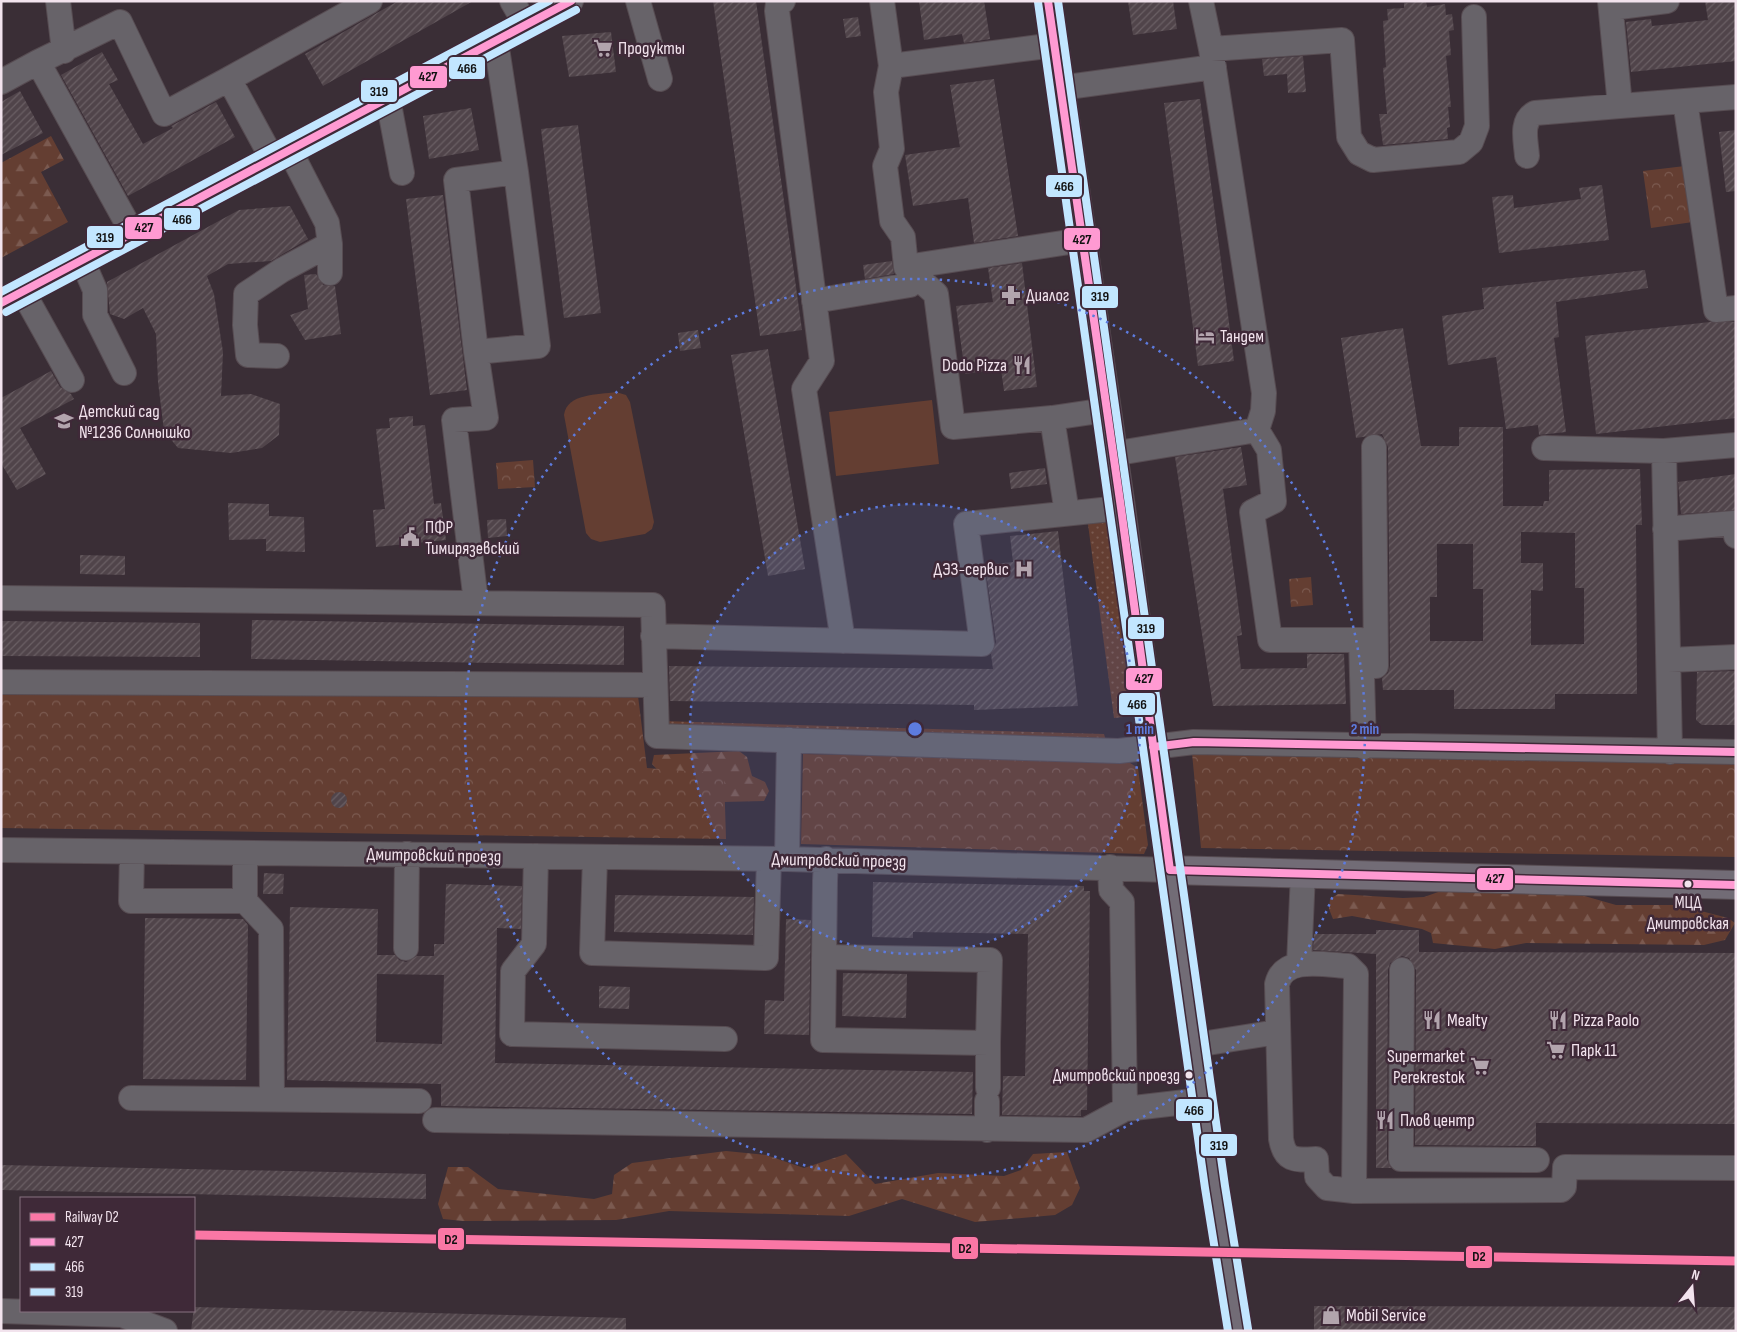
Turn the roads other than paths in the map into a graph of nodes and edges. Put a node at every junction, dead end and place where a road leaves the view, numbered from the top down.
1 (58, 1) edge
2 (370, 1) edge
3 (512, 1) edge
4 (571, 1) edge
5 (638, 1) edge
6 (783, 1) edge
7 (882, 1) edge
8 (1048, 1) edge
9 (1201, 1) edge
10 (1667, 1) edge
11 (1610, 5) edge
12 (1474, 17) dead end
13 (526, 26) junction
14 (496, 42) junction
15 (1055, 46) junction
16 (64, 51) junction
17 (1212, 58) junction
18 (38, 62) junction
19 (891, 66) junction
20 (229, 79) junction
21 (660, 79) dead end
22 (1, 82) edge
23 (1060, 88) junction
24 (1736, 97) edge
25 (388, 99) junction
26 (1684, 102) junction
27 (1620, 106) junction
28 (281, 155) junction
29 (1527, 156) dead end
30 (516, 172) junction
31 (402, 173) dead end
32 (133, 234) junction
33 (1082, 240) junction
34 (330, 244) junction
35 (82, 260) junction
36 (911, 271) junction
37 (330, 273) dead end
38 (23, 292) junction
39 (814, 301) junction
40 (1, 303) edge
41 (1736, 308) edge
42 (476, 352) junction
43 (277, 356) dead end
44 (124, 373) dead end
45 (72, 380) dead end
46 (1106, 410) junction
47 (1052, 418) junction
48 (1257, 430) junction
49 (1736, 445) edge
50 (1374, 447) dead end
51 (1544, 448) dead end
52 (1664, 451) junction
53 (1112, 454) junction
54 (1121, 508) junction
55 (1066, 513) junction
56 (1665, 529) junction
57 (1736, 536) edge
58 (1, 598) edge
59 (476, 602) junction
60 (653, 636) junction
61 (843, 641) junction
62 (1736, 657) edge
63 (1669, 660) junction
64 (1, 682) edge
65 (655, 685) junction
66 (1377, 690) dead end
67 (789, 740) junction
68 (1152, 747) junction
69 (1364, 747) junction
70 (1670, 752) junction
71 (1736, 752) edge
72 (1, 850) edge
73 (132, 852) junction
74 (245, 854) junction
75 (407, 854) junction
76 (536, 856) junction
77 (595, 857) junction
78 (778, 858) junction
79 (826, 859) junction
80 (1110, 867) junction
81 (1170, 870) junction
82 (1303, 873) junction
83 (1736, 884) edge
84 (245, 902) junction
85 (406, 948) dead end
86 (824, 957) junction
87 (1299, 964) junction
88 (1402, 970) dead end
89 (1278, 1032) junction
90 (726, 1039) dead end
91 (988, 1043) junction
92 (1195, 1045) junction
93 (131, 1098) dead end
94 (272, 1099) junction
95 (1203, 1100) junction
96 (419, 1101) dead end
97 (1125, 1109) junction
98 (434, 1120) dead end
99 (987, 1130) junction
100 (1537, 1160) dead end
101 (1736, 1168) edge
102 (1354, 1191) junction
103 (1, 1311) edge
104 (20, 1312) edge
105 (31, 1312) edge
106 (1236, 1318) edge
107 (165, 1331) edge

1 - 16 street
2 - 20 street
3 - 13 street
4 - 13 street
5 - 21 street
6 - 39 street
7 - 19 street
8 - 15 main road
9 - 17 street
10 - 11 street
11 - 27 street
12 - 17 street
13 - 14 street
14 - 25 street
14 - 30 street
15 - 19 street
15 - 23 main road
16 - 18 street
16 - 20 street
17 - 23 street
17 - 48 street
18 - 22 street
18 - 32 street
19 - 36 street
20 - 28 street
23 - 33 main road
24 - 26 street
25 - 28 street
25 - 31 street
26 - 27 street
26 - 41 street
27 - 29 street
28 - 32 street
28 - 34 street
30 - 42 street
30 - 42 street
32 - 35 street
33 - 36 street
33 - 46 main road
34 - 37 street
34 - 43 street
35 - 38 street
35 - 44 street
36 - 39 street
36 - 47 street
38 - 40 street
38 - 45 street
39 - 61 street
42 - 59 street
46 - 47 street
46 - 53 main road
47 - 55 street
48 - 53 street
48 - 69 street
49 - 52 street
50 - 66 street
51 - 52 street
52 - 56 street
53 - 54 main road
54 - 55 street
54 - 68 main road
55 - 61 street
56 - 57 street
56 - 63 street
58 - 59 street
59 - 60 street
60 - 61 street
60 - 65 street
62 - 63 street
63 - 70 street
64 - 65 street
65 - 67 street
67 - 68 street
67 - 78 street
68 - 69 street
68 - 81 main road
69 - 70 street
70 - 71 street
72 - 73 street, Дмитровский проезд
73 - 74 street, Дмитровский проезд
73 - 84 street
74 - 75 street, Дмитровский проезд
74 - 84 street
75 - 76 street, Дмитровский проезд
75 - 85 street
76 - 77 street, Дмитровский проезд
76 - 90 street
77 - 78 street, Дмитровский проезд
77 - 78 street
78 - 79 street, Дмитровский проезд
79 - 80 street, Дмитровский проезд
79 - 86 street
80 - 81 street, Дмитровский проезд
80 - 97 street
81 - 82 main road, Дмитровский проезд
81 - 92 main road
82 - 83 main road, Дмитровский проезд
82 - 87 street
84 - 94 street
86 - 91 street
86 - 91 street
87 - 89 street
87 - 102 street
88 - 100 street
89 - 92 street
89 - 102 street
91 - 99 street
92 - 95 main road
93 - 94 street
94 - 96 street
95 - 97 street
95 - 106 main road
97 - 99 street
98 - 99 street
101 - 102 street
103 - 104 street
105 - 107 street

